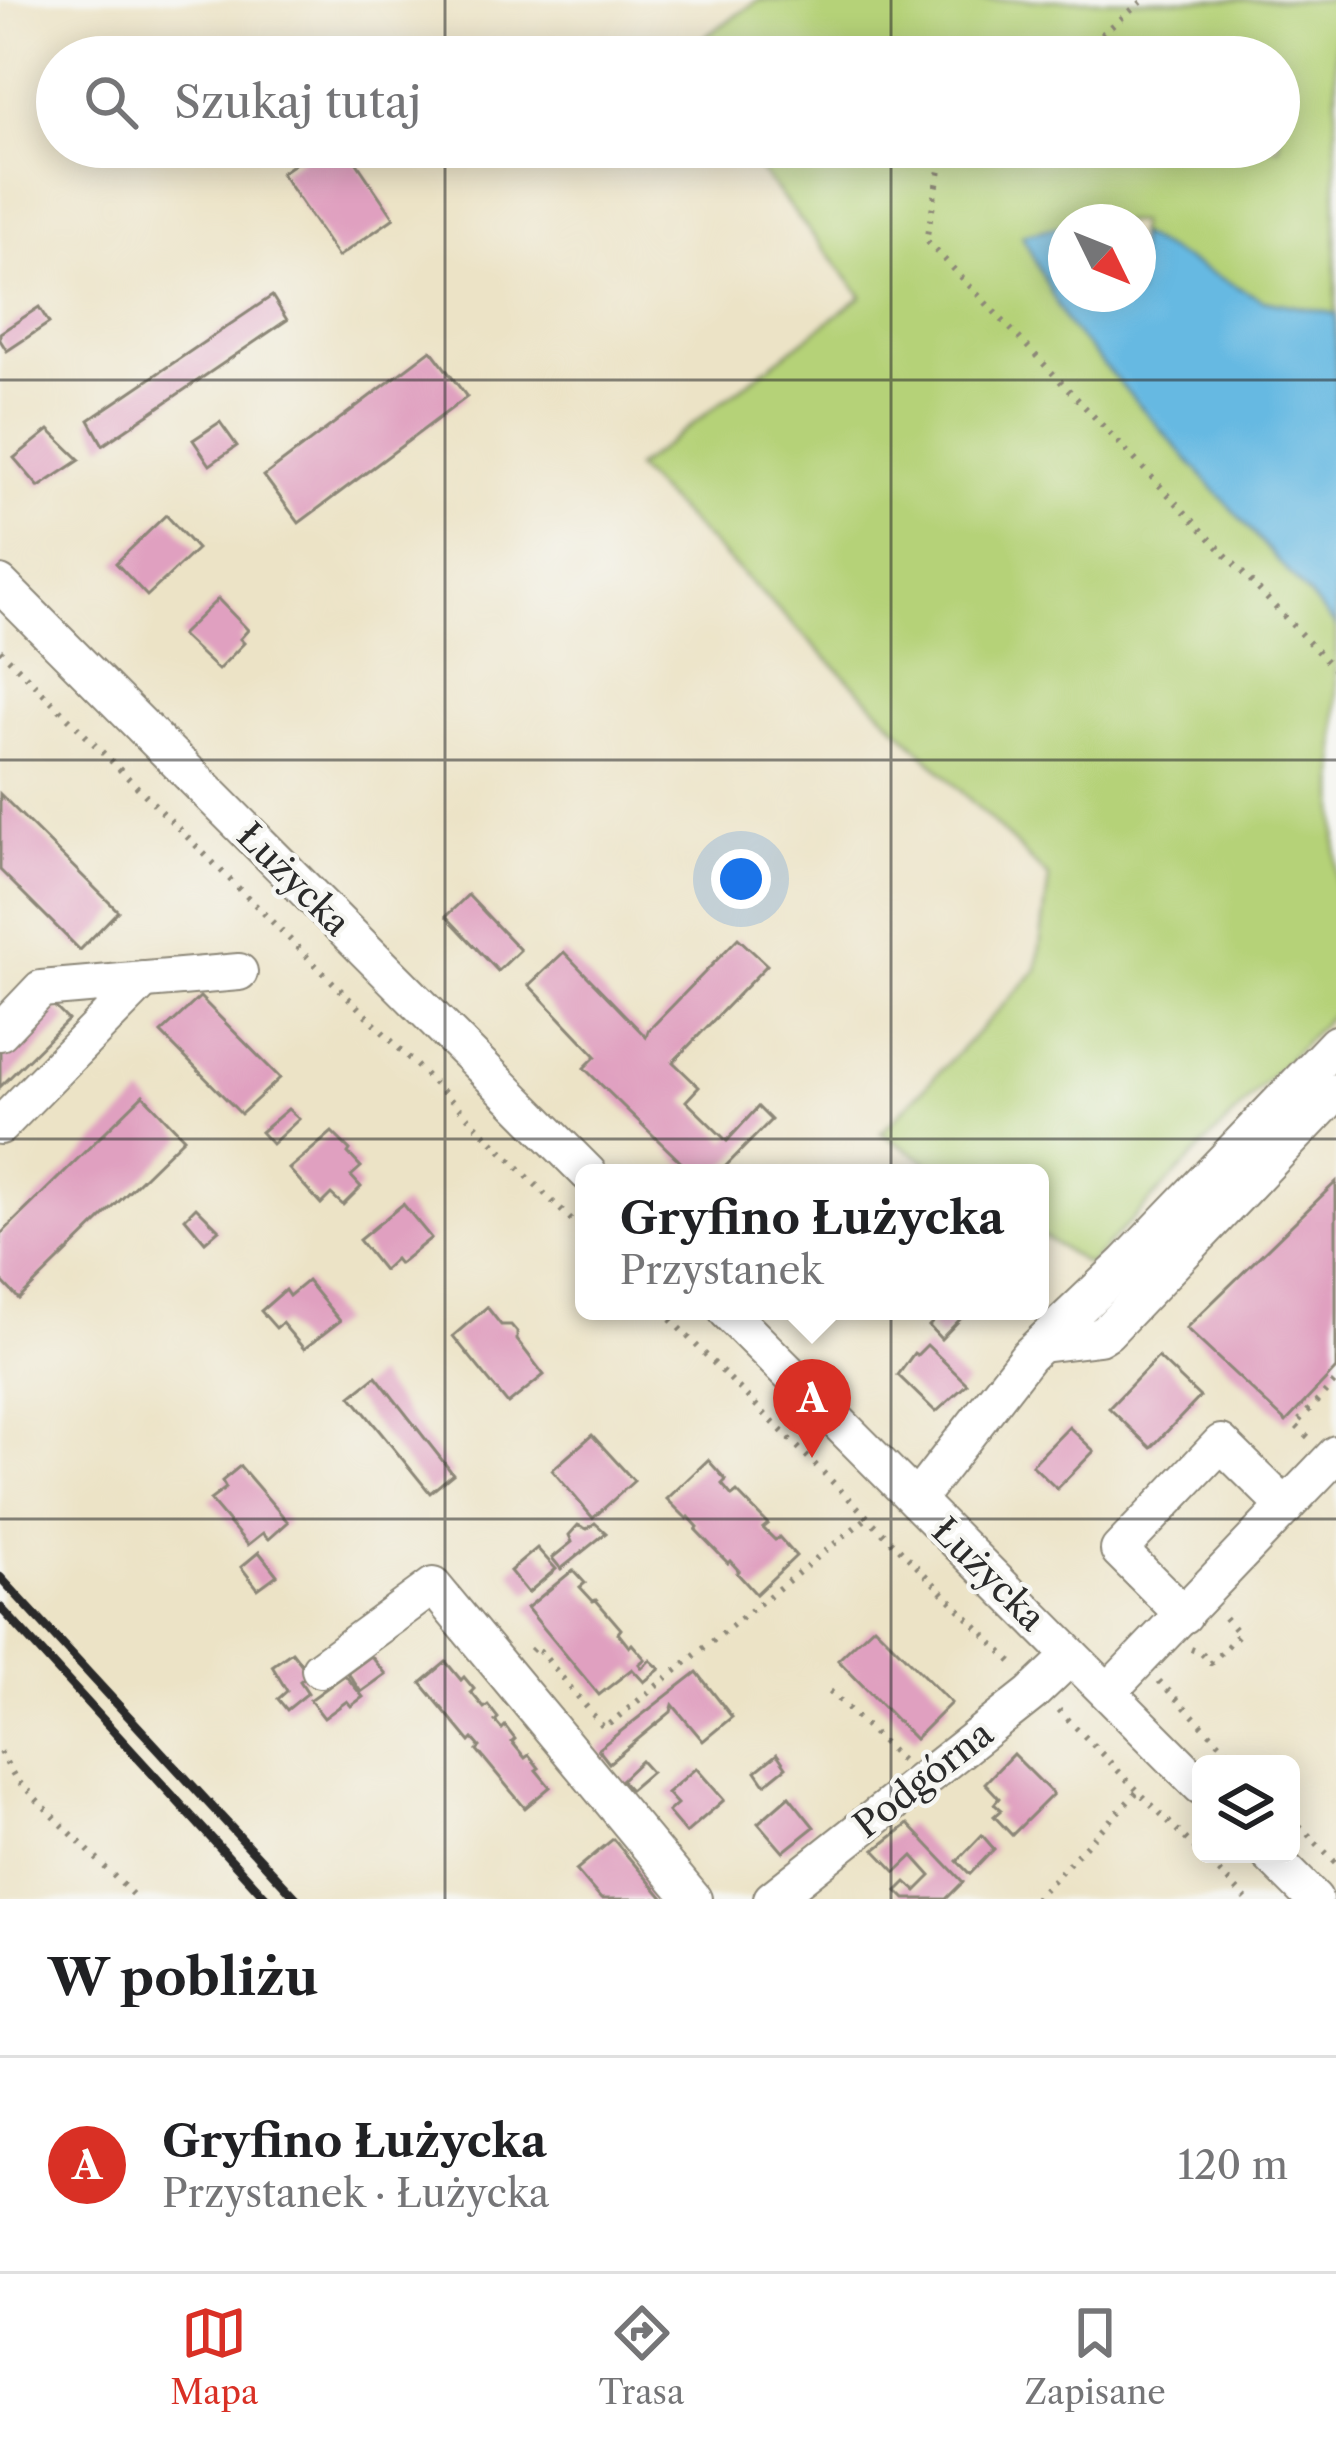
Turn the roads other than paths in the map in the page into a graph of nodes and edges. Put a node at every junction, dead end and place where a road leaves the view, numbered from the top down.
1 (0, 584) edge
2 (239, 972) dead end
3 (143, 980) junction
4 (0, 1032) edge
5 (1336, 1044) edge
6 (1336, 1092) edge
7 (0, 1126) edge
8 (579, 1164) edge
9 (736, 1320) edge
10 (1041, 1344) junction
11 (1336, 1454) edge
12 (916, 1500) junction
13 (1286, 1507) junction
14 (1183, 1632) junction
15 (1071, 1656) junction
16 (320, 1669) dead end
17 (1108, 1692) junction
18 (1192, 1777) edge
19 (1278, 1863) edge
20 (693, 1899) edge
21 (772, 1899) edge
22 (1314, 1899) edge

1 - 8 street, Łużycka
2 - 3 street
3 - 4 street
3 - 7 street
5 - 10 street
6 - 10 street
9 - 12 street, Łużycka
10 - 12 street
11 - 13 street
12 - 15 street, Łużycka
13 - 14 street
13 - 14 street
14 - 17 street
15 - 17 street, Łużycka
15 - 21 street, Podgórna
16 - 20 street
17 - 18 street, Łużycka
19 - 22 street

